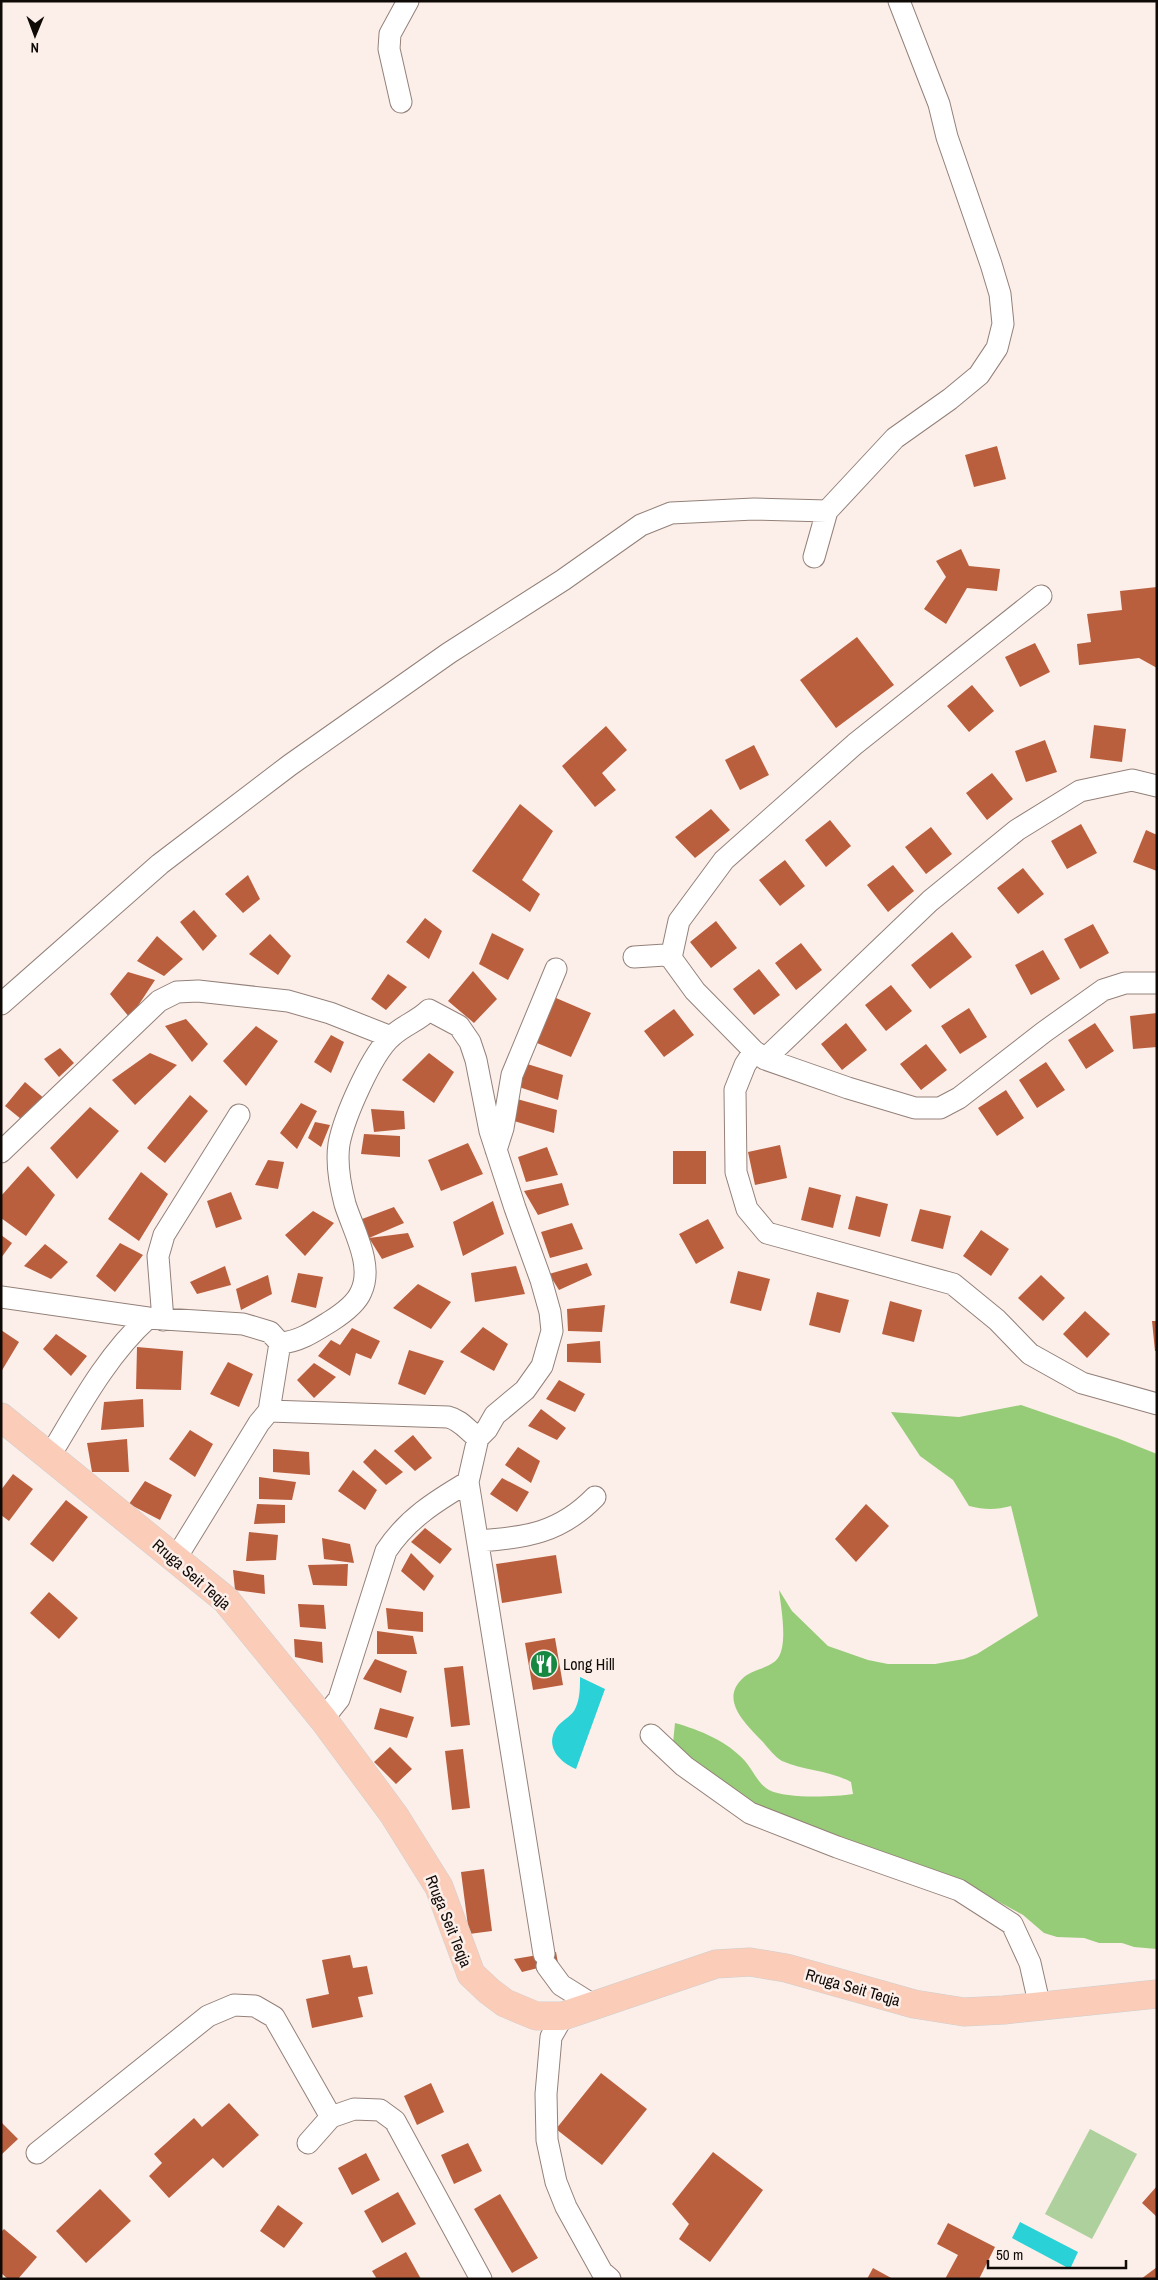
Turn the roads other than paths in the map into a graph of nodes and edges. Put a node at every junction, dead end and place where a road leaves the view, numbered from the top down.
1 (408, 1) edge
2 (900, 1) edge
3 (400, 102) dead end
4 (827, 511) junction
5 (814, 558) dead end
6 (1041, 596) dead end
7 (1157, 786) edge
8 (634, 957) dead end
9 (671, 958) junction
10 (556, 969) dead end
11 (1157, 983) edge
12 (1, 1004) edge
13 (391, 1037) junction
14 (760, 1055) junction
15 (239, 1115) dead end
16 (496, 1150) junction
17 (1, 1152) edge
18 (1, 1297) edge
19 (156, 1319) junction
20 (280, 1343) junction
21 (1157, 1404) edge
22 (269, 1412) junction
23 (1, 1417) edge
24 (478, 1438) junction
25 (57, 1444) dead end
26 (468, 1482) junction
27 (595, 1497) dead end
28 (478, 1541) junction
29 (176, 1558) junction
30 (323, 1719) junction
31 (650, 1735) dead end
32 (1157, 1994) edge
33 (593, 2005) junction
34 (1040, 2007) junction
35 (563, 2016) junction
36 (331, 2118) junction
37 (308, 2143) dead end
38 (37, 2153) dead end
39 (601, 2277) edge
40 (481, 2279) edge

1 - 3 street
2 - 4 street
4 - 5 street
4 - 12 street
6 - 9 street
7 - 14 street
8 - 9 street
9 - 14 street
10 - 16 street
11 - 14 street
13 - 16 street
13 - 17 street
13 - 20 street
14 - 21 street
15 - 19 street
16 - 24 street
18 - 19 street
19 - 20 street
19 - 25 street
20 - 22 street
22 - 24 street
22 - 29 street
23 - 29 main road, Rruga Seit Teqja
24 - 26 street
26 - 28 street
26 - 30 street
27 - 28 street
28 - 33 street
29 - 30 main road, Rruga Seit Teqja
30 - 35 main road, Rruga Seit Teqja
31 - 34 street
32 - 34 main road, Rruga Seit Teqja
33 - 34 main road, Rruga Seit Teqja
33 - 35 main road, Rruga Seit Teqja
35 - 39 street
36 - 37 street
36 - 38 street
36 - 40 street

